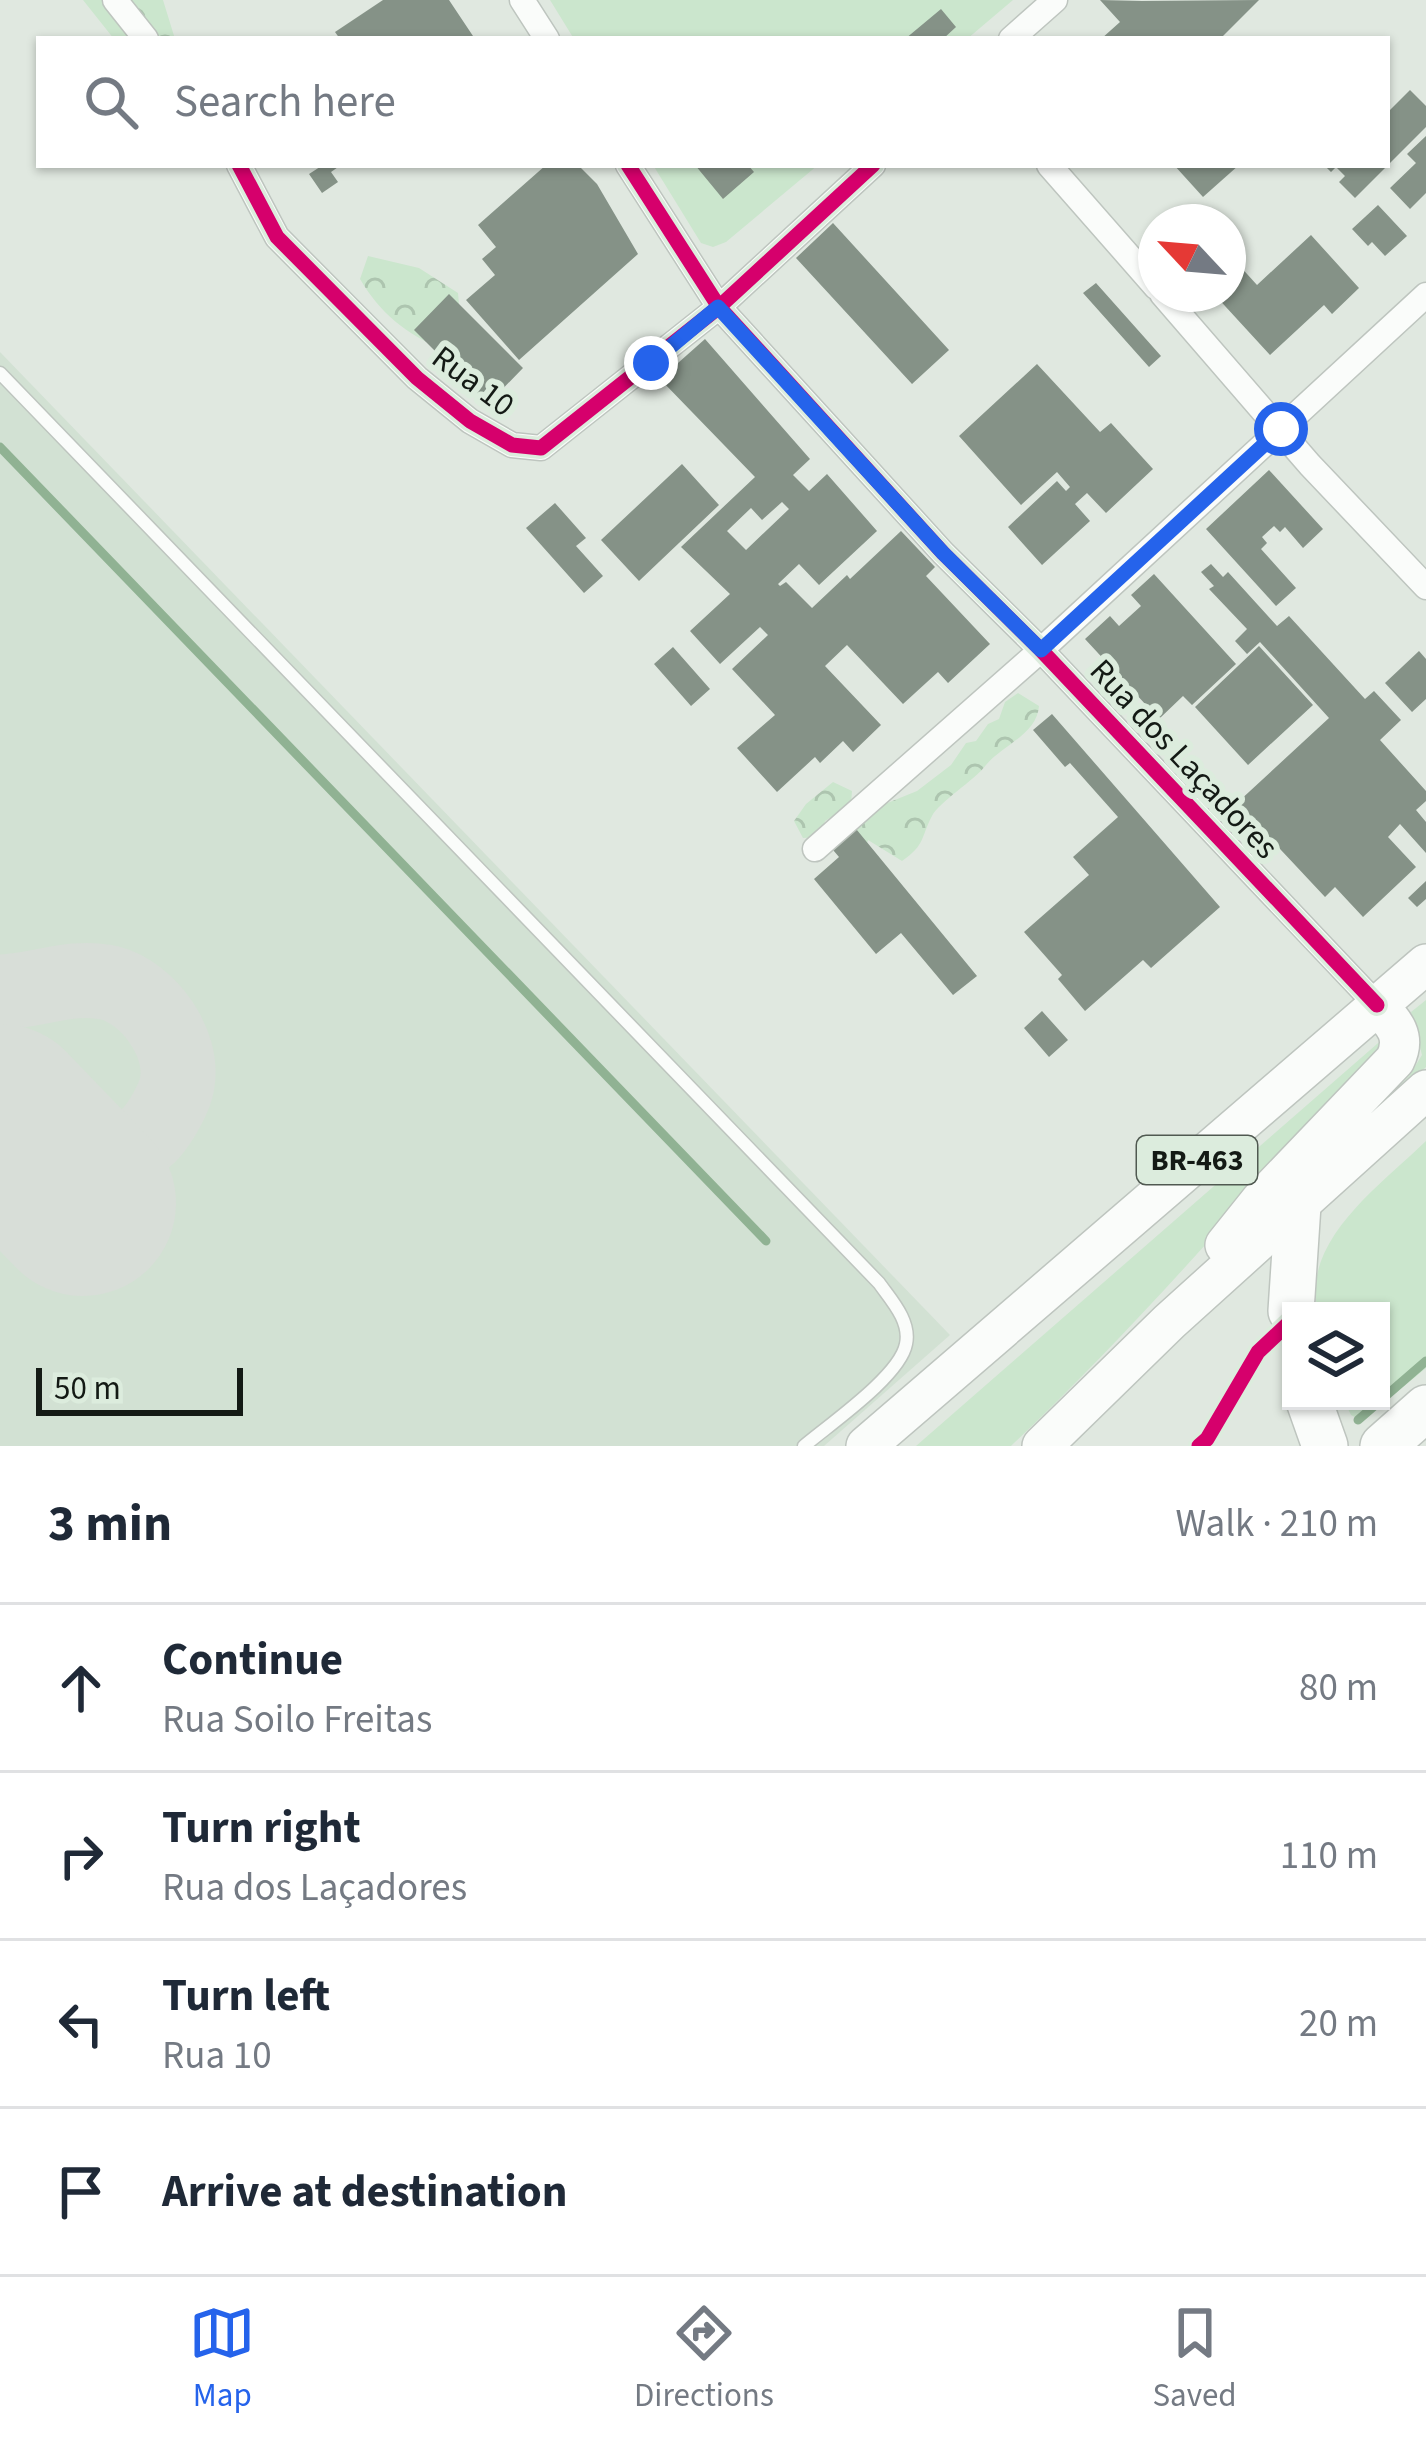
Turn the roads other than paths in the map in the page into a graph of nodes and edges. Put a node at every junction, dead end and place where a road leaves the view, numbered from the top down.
1 (115, 0) edge
2 (522, 0) edge
3 (1055, 0) edge
4 (144, 36) edge
5 (545, 36) edge
6 (1014, 36) edge
7 (241, 168) edge
8 (630, 168) edge
9 (870, 168) edge
10 (1052, 168) edge
11 (1138, 266) edge
12 (1426, 295) edge
13 (718, 307) junction
14 (1178, 312) edge
15 (0, 373) edge
16 (1281, 429) junction
17 (1426, 586) edge
18 (1041, 650) junction
19 (815, 849) dead end
20 (1426, 964) edge
21 (1377, 1005) junction
22 (1426, 1090) edge
23 (1298, 1205) junction
24 (1292, 1302) edge
25 (1169, 1322) junction
26 (1426, 1408) edge
27 (1312, 1410) edge
28 (804, 1446) edge
29 (866, 1446) edge
30 (1042, 1446) edge
31 (1325, 1446) edge
32 (1383, 1446) edge

1 - 4 street
2 - 5 street
3 - 6 street
7 - 13 street, Rua 10
8 - 13 street, Rua dos Laçadores
9 - 13 street, Rua 10
10 - 11 street
12 - 16 street
13 - 18 street, Rua dos Laçadores
14 - 16 street
15 - 28 lane
16 - 17 street
16 - 18 street
18 - 19 street
18 - 21 street, Rua dos Laçadores
20 - 21 main road, BR-463
21 - 25 main road
21 - 29 main road, BR-463
22 - 23 main road, BR-463
23 - 24 highway
23 - 25 main road, BR-463
25 - 30 main road, BR-463
26 - 32 highway
27 - 31 highway

